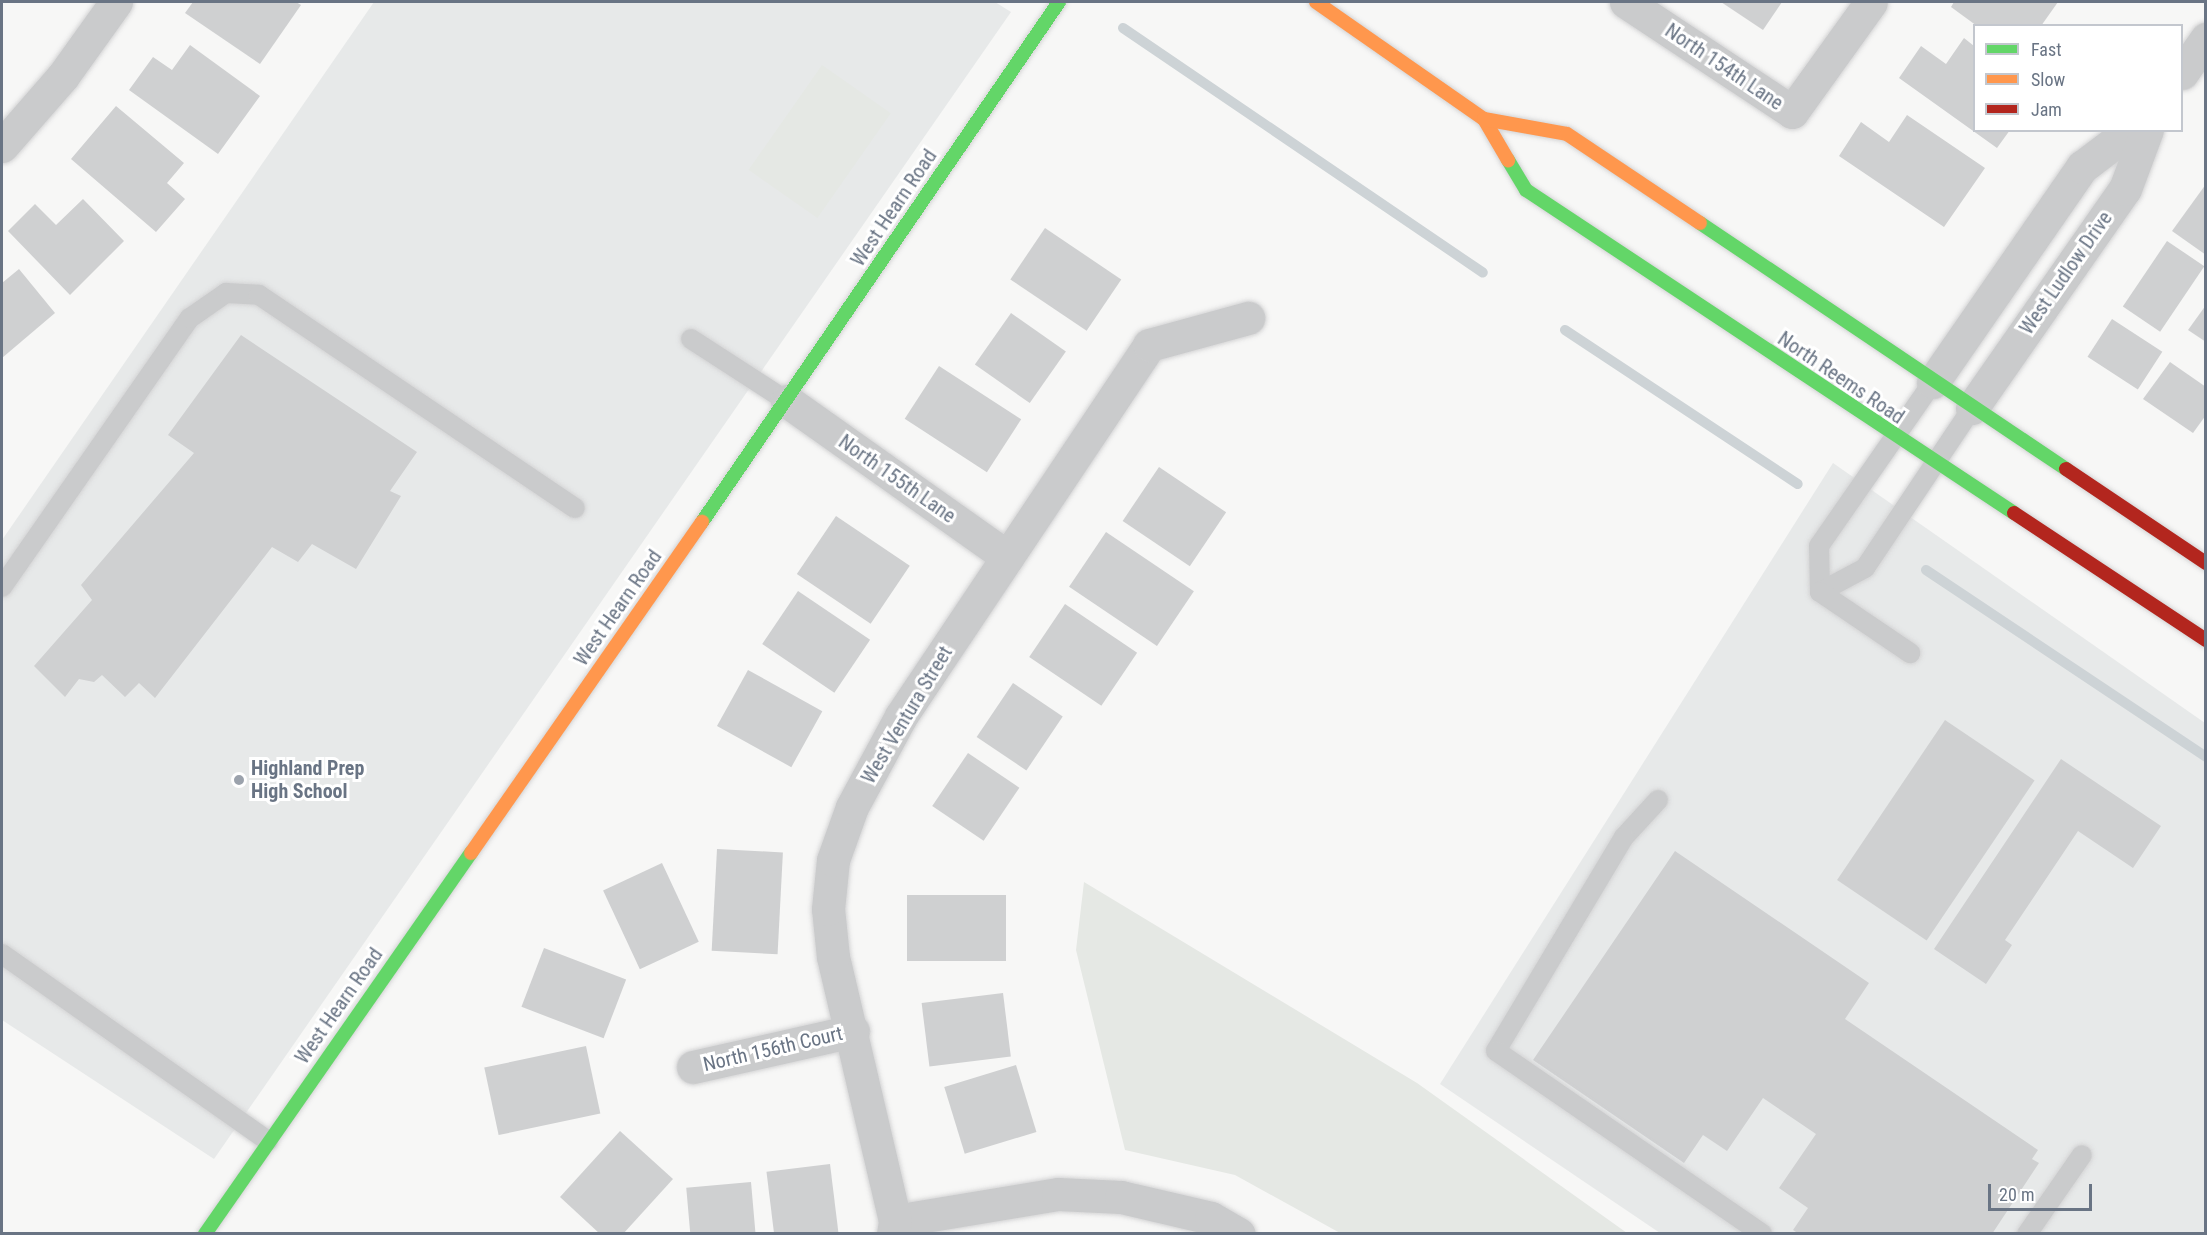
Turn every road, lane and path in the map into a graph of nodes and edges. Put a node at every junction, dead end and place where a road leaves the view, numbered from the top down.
1 (116, 2) edge
2 (1059, 2) edge
3 (1316, 2) edge
4 (1626, 2) edge
5 (1871, 2) edge
6 (2205, 39) edge
7 (2183, 70) edge
8 (1484, 119) junction
9 (2128, 132) edge
10 (2146, 132) edge
11 (2, 146) edge
12 (1248, 318) dead end
13 (691, 339) dead end
14 (1933, 382) junction
15 (787, 401) junction
16 (1972, 408) junction
17 (1894, 437) junction
18 (1935, 464) junction
19 (575, 508) dead end
20 (1007, 557) junction
21 (2205, 564) edge
22 (2, 587) edge
23 (1820, 592) junction
24 (2205, 640) edge
25 (1910, 653) dead end
26 (1658, 800) dead end
27 (2, 954) edge
28 (853, 1031) junction
29 (693, 1067) dead end
30 (268, 1141) junction
31 (2082, 1155) dead end
32 (894, 1227) edge
33 (205, 1233) edge
34 (1239, 1233) edge
35 (1762, 1233) edge
36 (2026, 1233) edge

1 - 11 street
2 - 15 main road, West Hearn Road
3 - 8 main road, North Reems Road
4 - 5 street, North 154th Lane
6 - 7 street
8 - 14 main road, North Reems Road
8 - 17 main road, North Reems Road
9 - 14 street
10 - 16 street, West Ludlow Drive
12 - 20 street, West Ventura Street
13 - 15 lane
14 - 16 main road, North Reems Road
14 - 17 lane
15 - 20 street, North 155th Lane
15 - 30 main road, West Hearn Road
16 - 18 lane
16 - 21 main road, North Reems Road
17 - 18 main road, North Reems Road
17 - 23 lane
18 - 23 lane
18 - 24 main road, North Reems Road
19 - 22 lane
20 - 28 street, West Ventura Street
23 - 25 lane
26 - 35 lane
27 - 30 lane
28 - 29 street, North 156th Court
28 - 32 street, West Ventura Street
30 - 33 main road, West Hearn Road
31 - 36 lane
32 - 34 street

